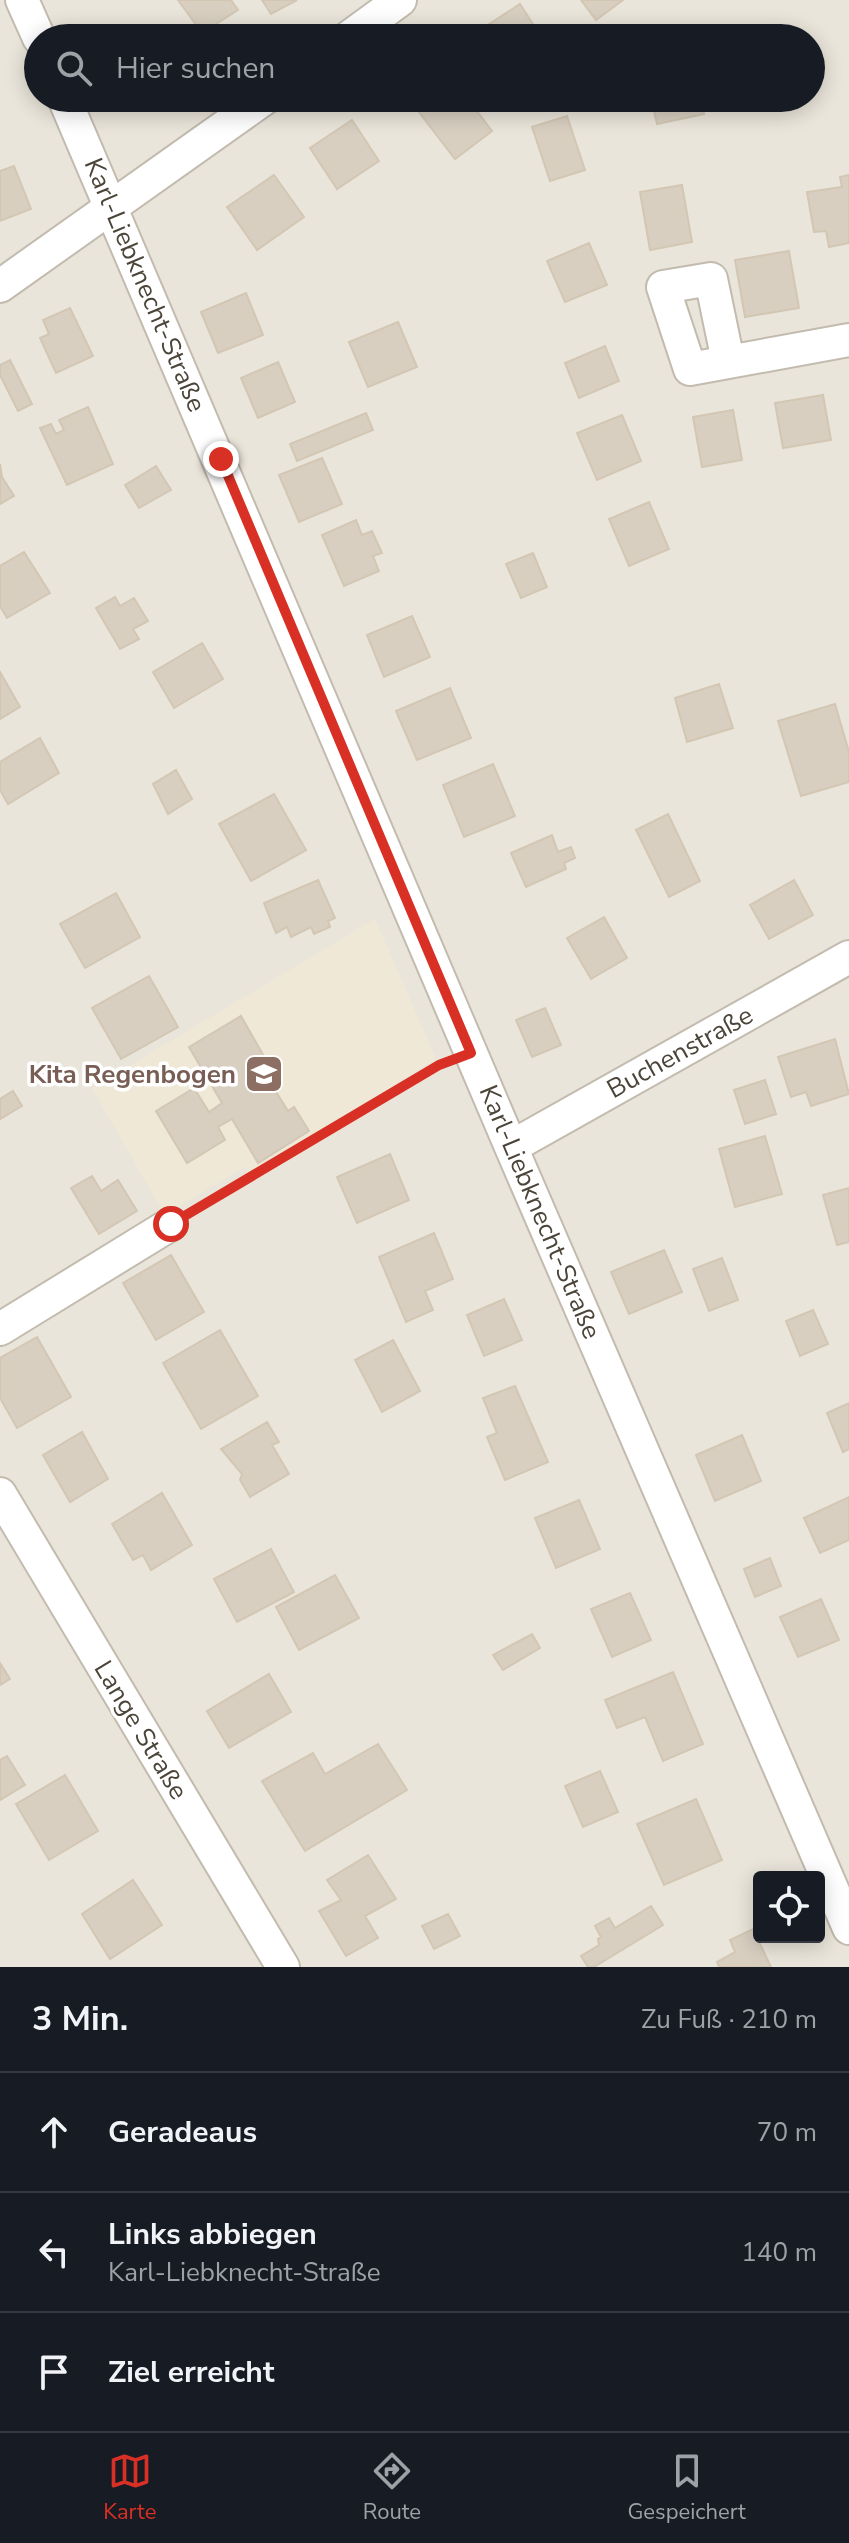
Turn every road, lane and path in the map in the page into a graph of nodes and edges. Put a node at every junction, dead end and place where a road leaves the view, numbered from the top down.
1 (22, 0) edge
2 (400, 0) edge
3 (33, 24) edge
4 (367, 24) edge
5 (70, 112) edge
6 (246, 112) edge
7 (112, 208) junction
8 (0, 286) edge
9 (849, 340) edge
10 (728, 361) dead end
11 (849, 957) edge
12 (471, 1053) junction
13 (511, 1147) junction
14 (171, 1224) joint
15 (0, 1329) edge
16 (0, 1494) edge
17 (849, 1928) edge
18 (283, 1967) edge

1 - 3 street
2 - 4 street
5 - 7 street, Karl-Liebknecht-Straße
6 - 7 street
7 - 8 street
7 - 12 street, Karl-Liebknecht-Straße
9 - 10 street
11 - 13 street, Buchenstraße
12 - 13 street, Karl-Liebknecht-Straße
12 - 14 path
13 - 17 street, Karl-Liebknecht-Straße
14 - 15 street
16 - 18 street, Lange Straße

